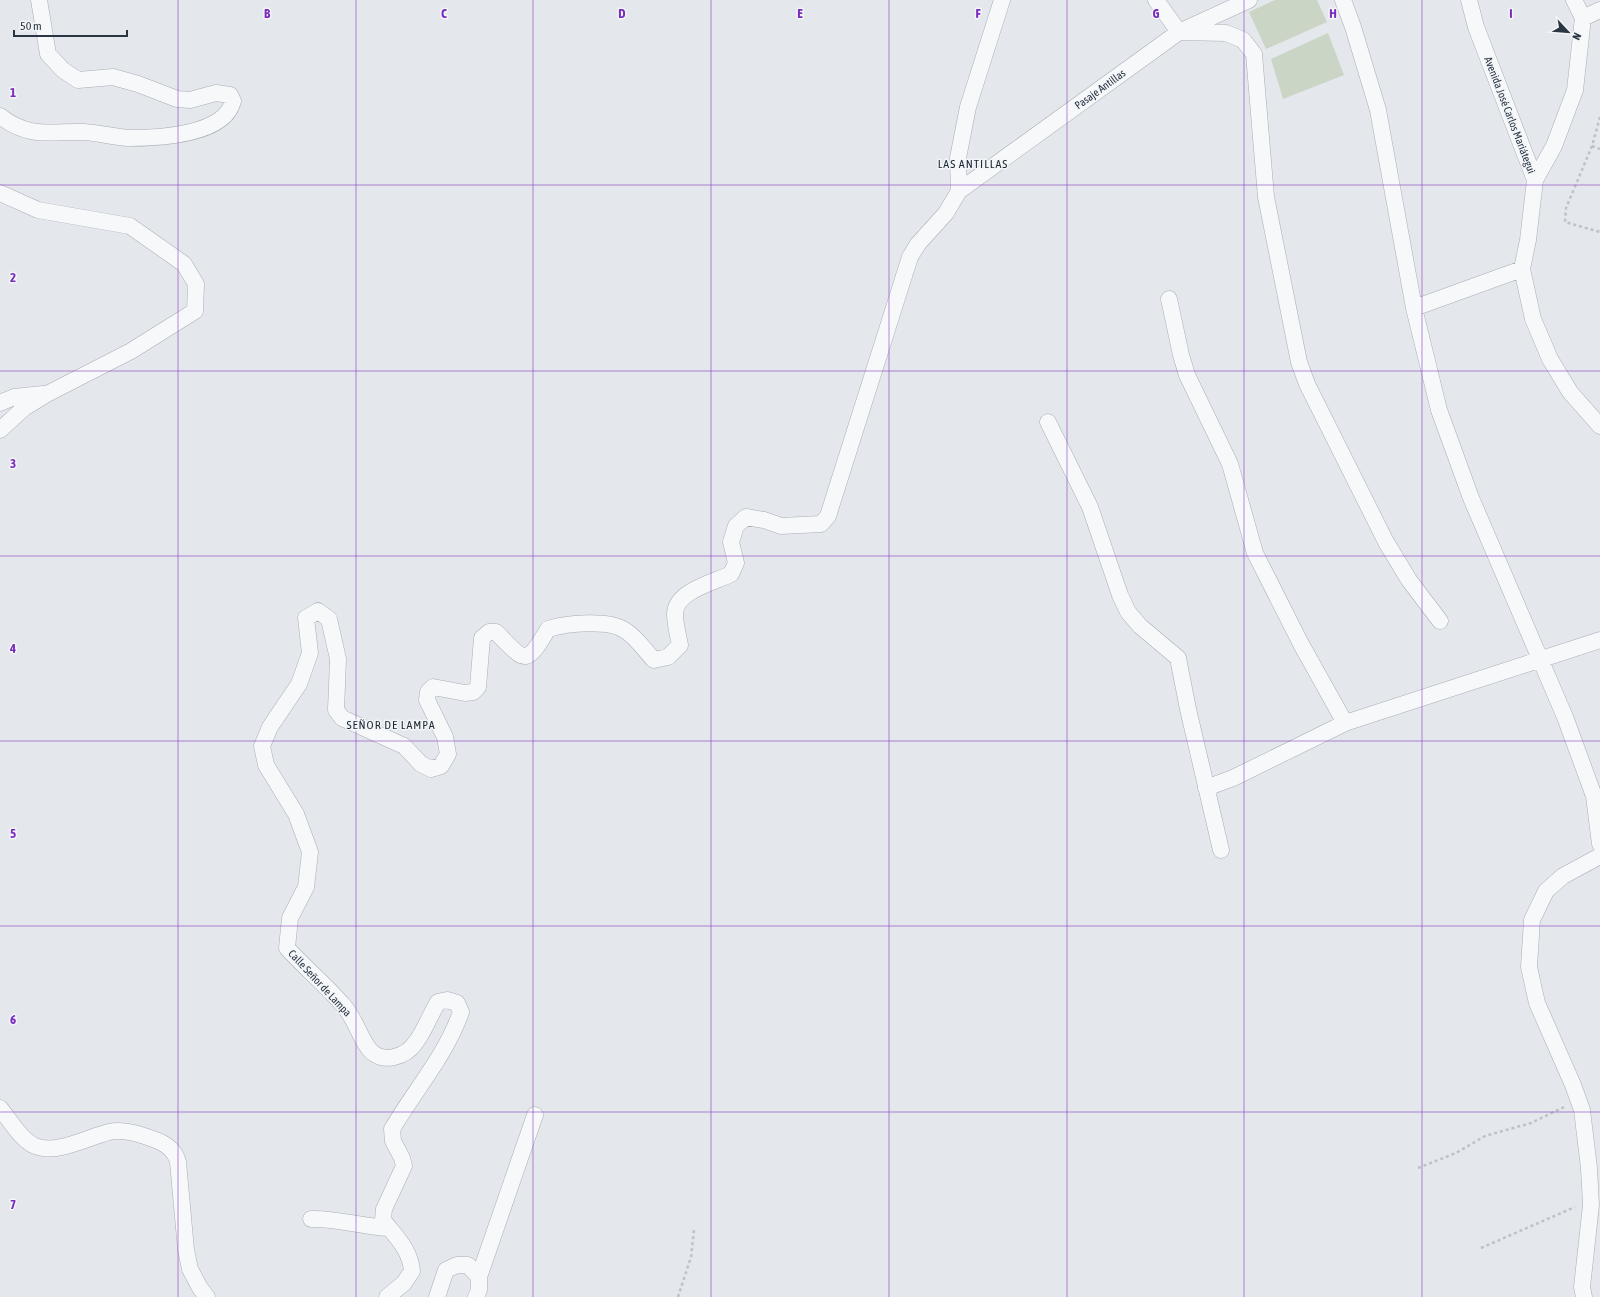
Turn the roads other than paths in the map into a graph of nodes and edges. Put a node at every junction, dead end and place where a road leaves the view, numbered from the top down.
1 (39, 0) edge
2 (1002, 0) edge
3 (1156, 0) edge
4 (1249, 0) edge
5 (1343, 0) edge
6 (1469, 0) edge
7 (1574, 0) edge
8 (1600, 10) edge
9 (1583, 18) junction
10 (1179, 32) junction
11 (0, 116) edge
12 (1535, 180) junction
13 (959, 192) junction
14 (0, 193) edge
15 (1522, 268) junction
16 (1169, 300) dead end
17 (1414, 308) junction
18 (47, 394) junction
19 (0, 403) edge
20 (1048, 422) dead end
21 (1600, 426) edge
22 (0, 430) edge
23 (1440, 620) dead end
24 (1600, 640) edge
25 (1542, 660) junction
26 (1345, 723) junction
27 (1206, 788) junction
28 (1600, 844) edge
29 (1221, 850) dead end
30 (1600, 856) edge
31 (0, 1108) edge
32 (535, 1115) dead end
33 (311, 1219) dead end
34 (388, 1228) junction
35 (479, 1277) junction
36 (207, 1297) edge
37 (387, 1297) edge
38 (437, 1297) edge
39 (476, 1297) edge
40 (1584, 1297) edge

1 - 11 street
2 - 13 street
3 - 10 street
4 - 10 street, Pasaje Antillas
5 - 17 street
6 - 12 street, Avenida José Carlos Mariátegui
7 - 9 street
8 - 9 street
9 - 12 street
10 - 13 street, Pasaje Antillas
10 - 23 street
12 - 15 street, Avenida José Carlos Mariátegui
13 - 34 street, Calle Señor de Lampa
14 - 18 street
15 - 17 street
15 - 21 street, Avenida José Carlos Mariátegui
16 - 26 street
17 - 25 street
18 - 19 street
18 - 22 street
20 - 27 street
24 - 25 street
25 - 26 street
25 - 28 street
26 - 27 street
27 - 29 street
30 - 40 street
31 - 36 street
32 - 35 street
33 - 34 street
34 - 37 street, Calle Señor de Lampa
35 - 38 street
35 - 39 street

